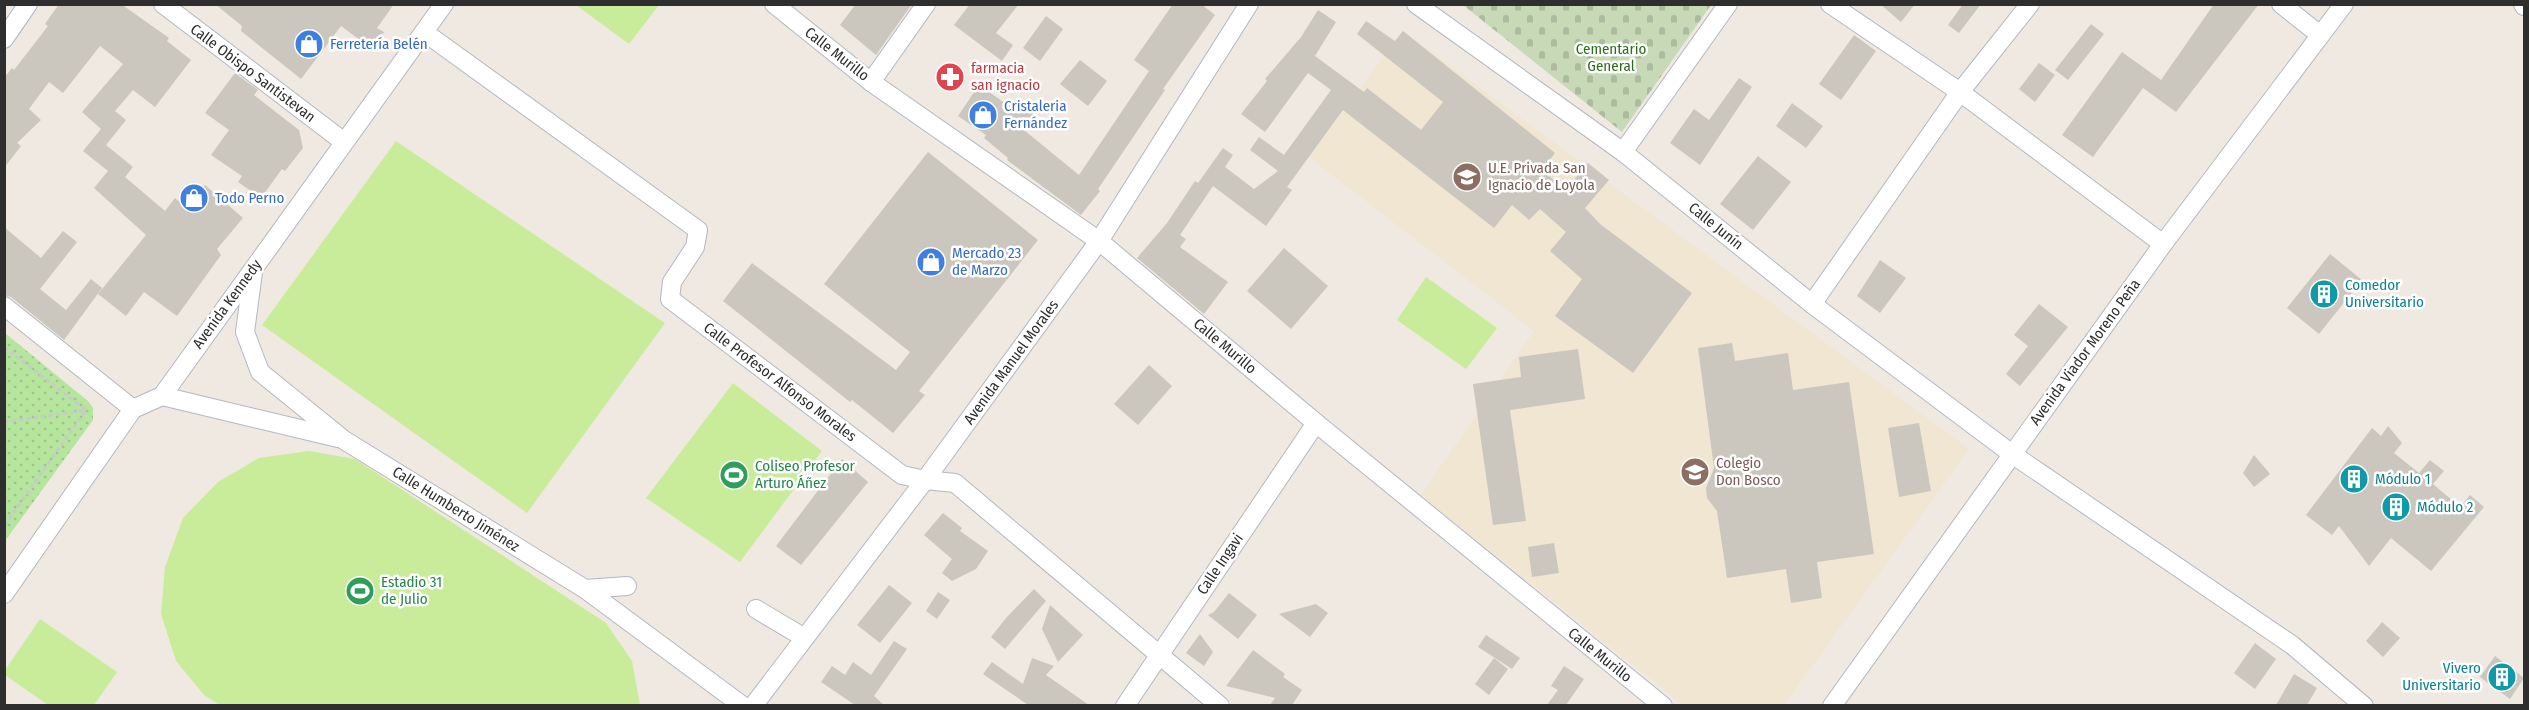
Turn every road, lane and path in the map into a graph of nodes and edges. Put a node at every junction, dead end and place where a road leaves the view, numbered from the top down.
1 (28, 4) edge
2 (163, 4) edge
3 (444, 4) edge
4 (774, 4) edge
5 (926, 4) edge
6 (1249, 4) edge
7 (1416, 4) edge
8 (1728, 4) edge
9 (1830, 4) edge
10 (2030, 4) edge
11 (2281, 4) edge
12 (2344, 4) edge
13 (424, 32) junction
14 (2320, 35) junction
15 (4, 39) edge
16 (871, 82) junction
17 (1960, 92) junction
18 (344, 142) junction
19 (1623, 152) junction
20 (1099, 241) junction
21 (2163, 244) junction
22 (254, 266) junction
23 (1812, 304) junction
24 (4, 306) edge
25 (4, 347) edge
26 (162, 396) junction
27 (86, 410) junction
28 (134, 410) junction
29 (4, 422) edge
30 (1316, 423) junction
31 (344, 440) junction
32 (2012, 454) junction
33 (925, 480) junction
34 (4, 517) edge
35 (9, 520) junction
36 (4, 526) edge
37 (627, 586) dead end
38 (585, 589) junction
39 (4, 594) edge
40 (756, 609) dead end
41 (803, 637) junction
42 (1158, 655) junction
43 (743, 705) edge
44 (753, 705) edge
45 (1125, 705) edge
46 (1220, 705) edge
47 (1663, 705) edge
48 (1832, 705) edge
49 (2364, 705) edge

1 - 15 street
2 - 18 street, Calle Obispo Santistevan
3 - 13 street, Avenida Kennedy
4 - 16 street, Calle Murillo
5 - 16 street
6 - 20 street, Avenida Manuel Morales
7 - 19 street, Calle Junín
8 - 19 street
9 - 17 street
10 - 17 street
11 - 14 street
12 - 14 street, Avenida Viador Moreno Peña
13 - 18 street, Avenida Kennedy
13 - 33 street, Calle Profesor Alfonso Morales
14 - 21 street, Avenida Viador Moreno Peña
16 - 20 street, Calle Murillo
17 - 21 street
17 - 23 street
18 - 22 street, Avenida Kennedy
19 - 23 street, Calle Junín
20 - 30 street, Calle Murillo
20 - 33 street, Avenida Manuel Morales
21 - 32 street, Avenida Viador Moreno Peña
22 - 26 street, Avenida Kennedy
22 - 31 street, Calle Humberto Jiménez
23 - 32 street, Calle Junín
24 - 28 street
25 - 27 path
26 - 28 street, Avenida Kennedy
26 - 31 street
27 - 29 path
27 - 35 path
28 - 39 street, Avenida Kennedy
30 - 42 street, Calle Ingavi
30 - 47 street, Calle Murillo
31 - 38 street, Calle Humberto Jiménez
32 - 48 street, Avenida Viador Moreno Peña
32 - 49 street, Calle Junín
33 - 41 street, Avenida Manuel Morales
33 - 42 street, Calle Profesor Alfonso Morales
34 - 35 path
35 - 36 path
37 - 38 street
38 - 43 street, Calle Humberto Jiménez
40 - 41 street
41 - 44 street, Avenida Manuel Morales
42 - 45 street, Calle Ingavi
42 - 46 street, Calle Profesor Alfonso Morales

